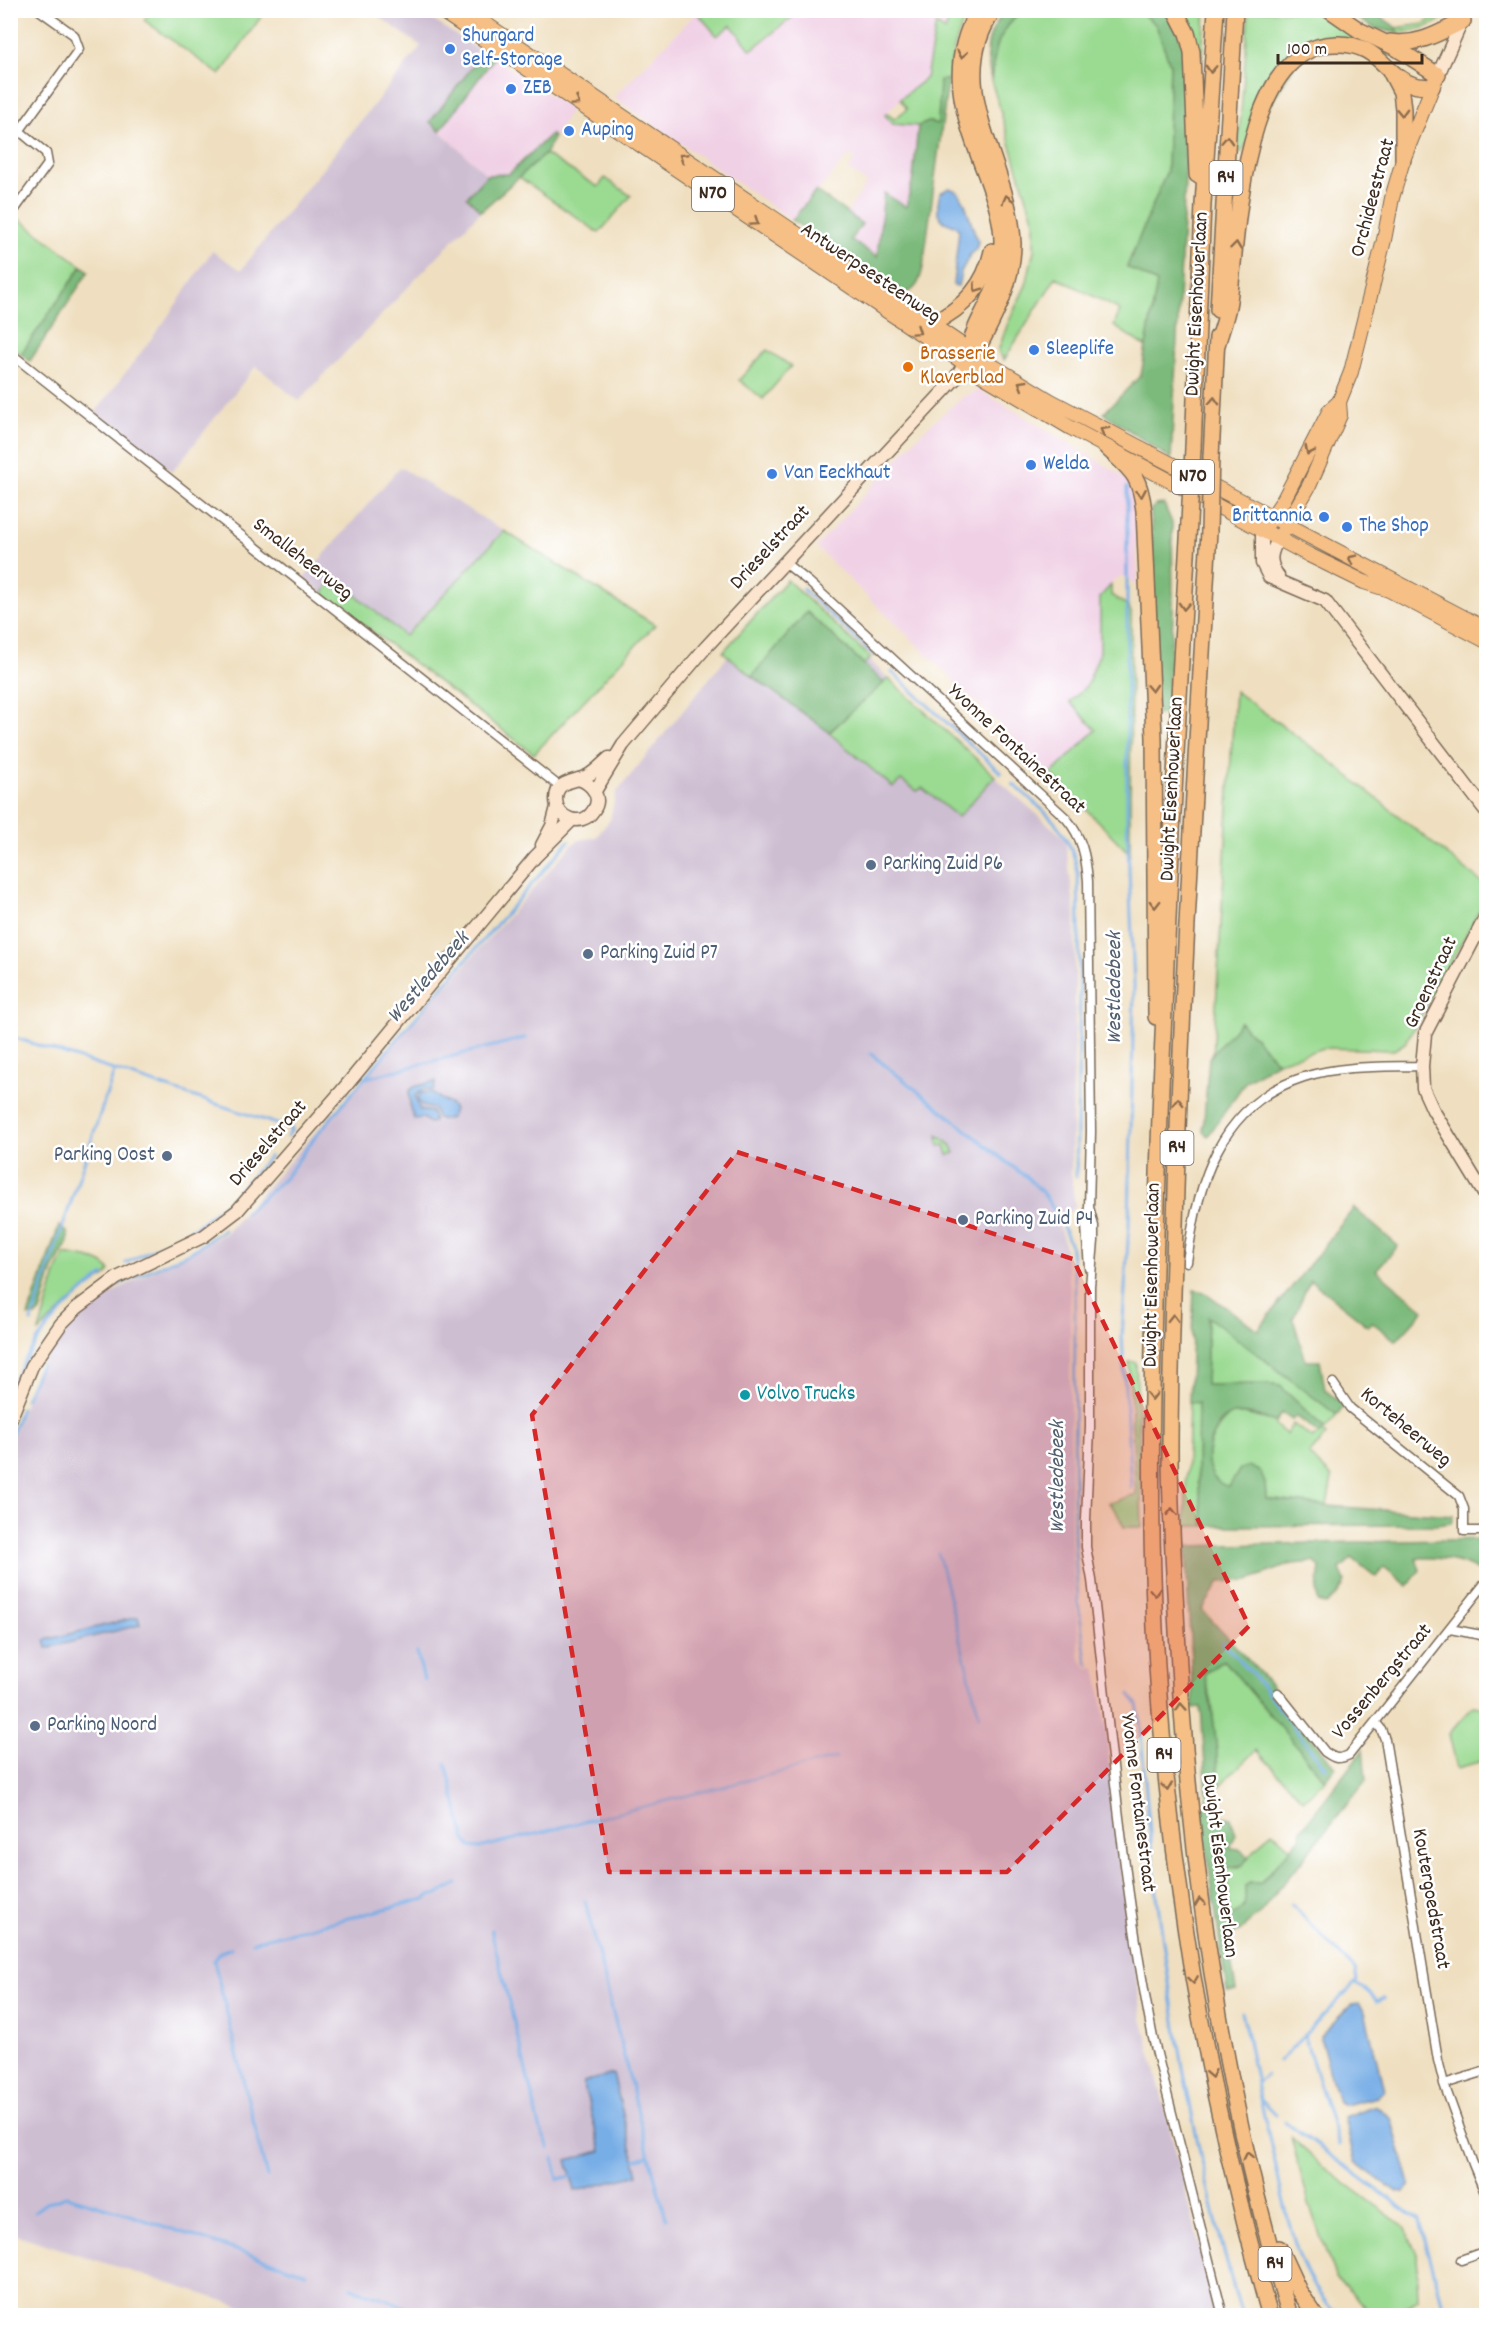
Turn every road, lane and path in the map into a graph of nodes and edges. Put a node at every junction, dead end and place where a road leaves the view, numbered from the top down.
1 (39, 10) edge
2 (440, 10) edge
3 (465, 10) edge
4 (978, 10) edge
5 (994, 10) edge
6 (1175, 10) edge
7 (1216, 10) edge
8 (1235, 10) edge
9 (1330, 10) edge
10 (1465, 16) edge
11 (1382, 41) junction
12 (1389, 68) junction
13 (1435, 81) junction
14 (603, 112) junction
15 (10, 123) edge
16 (20, 130) junction
17 (1403, 160) junction
18 (1203, 204) junction
19 (10, 216) edge
20 (999, 216) junction
21 (780, 230) junction
22 (931, 324) junction
23 (1216, 345) junction
24 (10, 353) edge
25 (968, 357) junction
26 (1339, 402) junction
27 (1107, 448) junction
28 (1272, 517) junction
29 (1287, 525) junction
30 (1264, 530) junction
31 (1279, 538) junction
32 (784, 562) junction
33 (1284, 584) junction
34 (1486, 629) edge
35 (1486, 641) edge
36 (623, 745) junction
37 (578, 779) junction
38 (560, 787) junction
39 (595, 791) junction
40 (557, 807) junction
41 (1486, 811) edge
42 (572, 820) junction
43 (535, 857) junction
44 (1486, 916) edge
45 (1422, 1066) junction
46 (1161, 1086) junction
47 (1486, 1197) edge
48 (1187, 1262) dead end
49 (1333, 1383) dead end
50 (10, 1420) edge
51 (1486, 1531) edge
52 (1486, 1582) edge
53 (1450, 1629) junction
54 (1486, 1636) edge
55 (1278, 1693) dead end
56 (1376, 1723) junction
57 (1486, 2071) edge
58 (1444, 2084) junction
59 (1486, 2194) edge
60 (1262, 2213) junction
61 (1486, 2251) edge
62 (1461, 2260) dead end
63 (1222, 2316) edge
64 (1270, 2316) edge
65 (1290, 2316) edge
66 (1316, 2316) edge

1 - 16 street
2 -> 14 main road, Antwerpsesteenweg / N70
3 - 14 main road, Antwerpsesteenweg / N70
4 -> 20 highway
25 -> 5 highway
6 - 18 highway
7 -> 18 highway, Dwight Eisenhowerlaan / R4
23 -> 8 highway, Dwight Eisenhowerlaan / R4
9 - 11 highway
10 - 11 highway
10 - 13 street, Orchideestraat
11 - 13 highway
12 - 13 highway
12 -> 17 highway
23 -> 12 highway
13 - 17 main road, Orchideestraat
14 - 21 main road, Antwerpsesteenweg / N70
15 - 16 street
16 - 19 street
17 - 26 main road, Orchideestraat
18 -> 46 highway, Dwight Eisenhowerlaan / R4, bridge
20 -> 22 highway
20 - 25 highway
21 - 22 main road, Antwerpsesteenweg / N70
21 -> 25 main road, Antwerpsesteenweg / N70
22 - 25 main road, Antwerpsesteenweg / N70
60 -> 23 highway, Dwight Eisenhowerlaan / R4, bridge
24 - 38 street, Smalleheerweg
25 - 27 main road, Antwerpsesteenweg / N70
28 -> 25 main road, Antwerpsesteenweg / N70
25 - 32 street, Drieselstraat
26 -> 28 main road, Orchideestraat
26 - 29 main road, Orchideestraat
27 - 30 main road, Antwerpsesteenweg / N70
27 -> 46 highway
28 - 29 main road, Antwerpsesteenweg / N70
28 - 30 main road, Orchideestraat
29 - 31 main road, Orchideestraat
34 -> 29 main road, Antwerpsesteenweg / N70
30 - 31 main road, Antwerpsesteenweg / N70
30 - 33 street
31 - 33 street
31 - 35 main road, Antwerpsesteenweg / N70
32 - 36 street, Drieselstraat
32 - 63 street, Yvonne Fontainestraat
33 - 41 street
36 - 37 street, Drieselstraat
36 - 39 street, Drieselstraat
37 - 38 street, Drieselstraat
37 - 39 street
38 - 40 street, Drieselstraat
39 - 42 street, Drieselstraat
40 - 42 street
40 - 43 street, Drieselstraat
42 - 43 street, Drieselstraat
43 - 50 street, Drieselstraat
44 - 45 street, Groenstraat
45 - 47 street, Groenstraat
45 - 48 street
46 -> 64 highway, Dwight Eisenhowerlaan / R4
49 - 51 street, Korteheerweg
52 - 53 street, Vossenbergstraat
53 - 54 street
53 - 56 street, Vossenbergstraat
55 - 56 street, Vossenbergstraat
56 - 58 street, Koutergoedstraat
57 - 58 street
58 - 59 street, Koutergoedstraat
60 - 65 highway, Dwight Eisenhowerlaan / R4
60 - 66 highway
61 - 62 street

